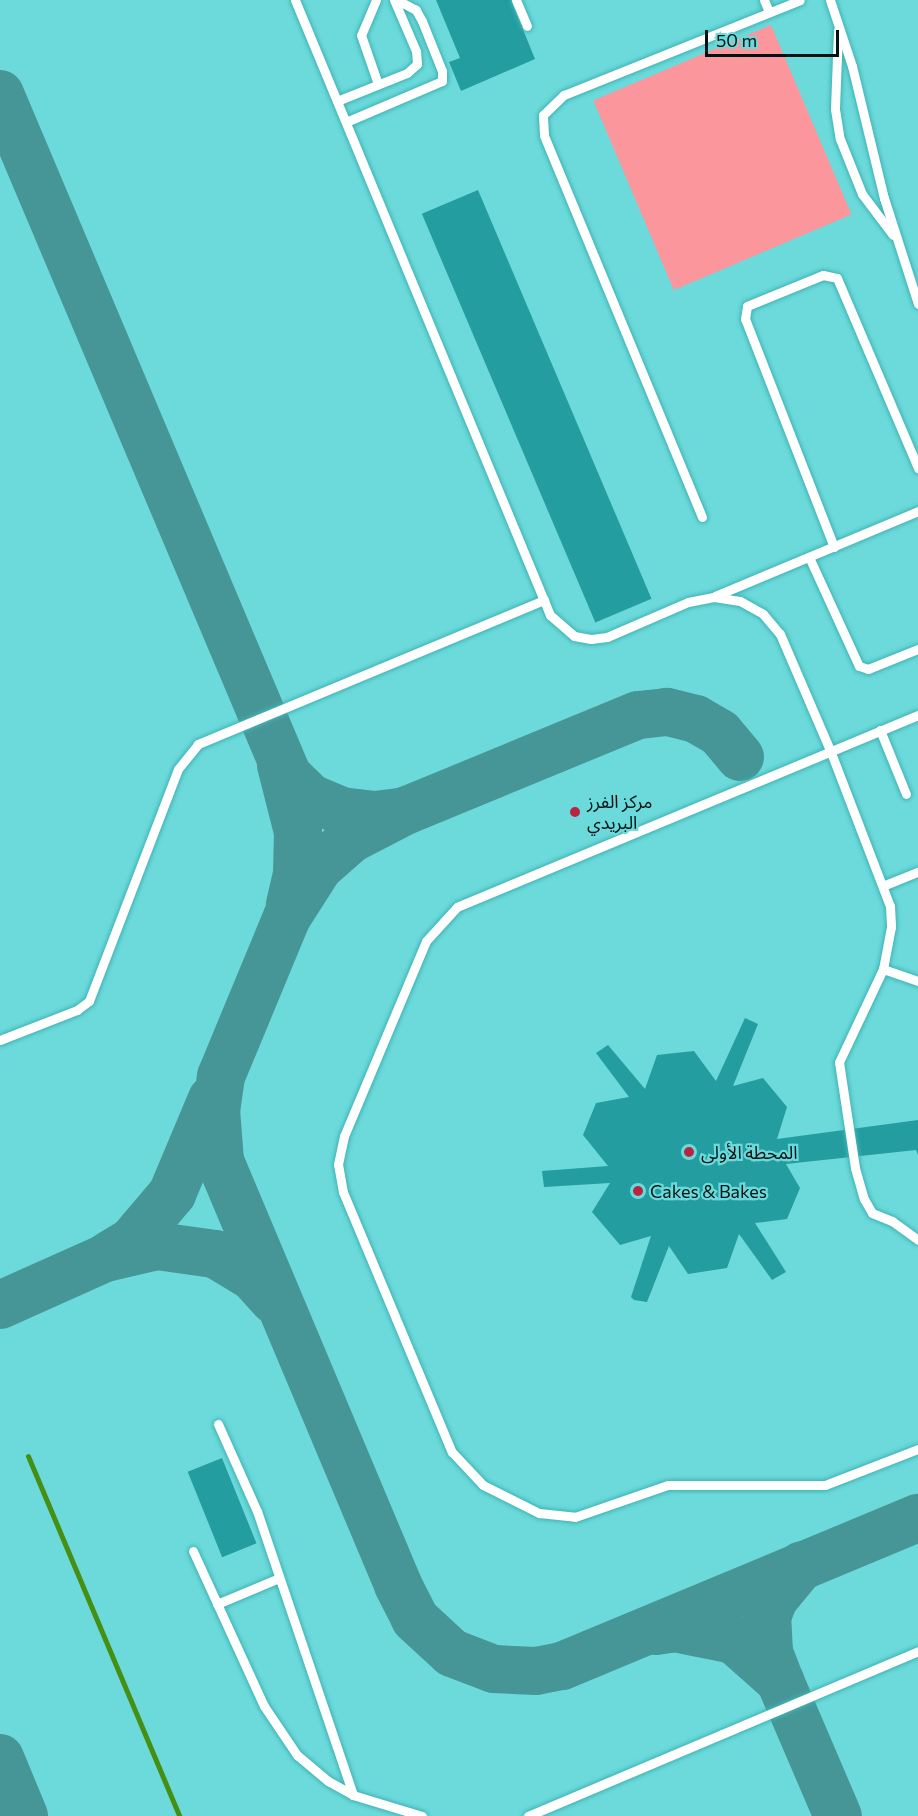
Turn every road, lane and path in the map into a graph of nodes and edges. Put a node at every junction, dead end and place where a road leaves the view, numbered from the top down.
1 (295, 0) edge
2 (376, 0) edge
3 (396, 0) edge
4 (516, 0) edge
5 (764, 0) edge
6 (800, 0) edge
7 (830, 0) edge
8 (769, 12) junction
9 (838, 25) junction
10 (527, 26) dead end
11 (378, 84) junction
12 (337, 100) junction
13 (346, 122) junction
14 (898, 241) junction
15 (918, 304) edge
16 (918, 468) edge
17 (918, 511) edge
18 (702, 517) dead end
19 (834, 547) junction
20 (810, 557) junction
21 (714, 597) junction
22 (544, 600) junction
23 (918, 649) edge
24 (918, 715) edge
25 (880, 730) junction
26 (830, 750) junction
27 (906, 794) dead end
28 (918, 872) edge
29 (885, 885) junction
30 (883, 969) junction
31 (918, 981) edge
32 (0, 1040) edge
33 (918, 1240) edge
34 (218, 1424) dead end
35 (918, 1449) edge
36 (193, 1551) dead end
37 (279, 1578) junction
38 (217, 1604) junction
39 (918, 1651) edge
40 (353, 1795) junction
41 (422, 1816) edge
42 (528, 1816) edge

1 - 12 lane
2 - 11 lane
3 - 11 lane
3 - 13 lane
4 - 10 lane
5 - 8 lane
6 - 8 lane
7 - 9 lane
8 - 18 lane
9 - 14 lane
9 - 14 lane
11 - 12 lane
12 - 13 lane
13 - 22 lane
14 - 15 lane
16 - 19 lane
17 - 19 lane
19 - 20 lane
20 - 21 lane
20 - 23 lane
21 - 22 lane
21 - 26 lane
22 - 32 lane
24 - 25 lane
25 - 26 lane
25 - 27 lane
26 - 29 lane
26 - 35 lane
28 - 29 lane
29 - 30 lane
30 - 31 lane
30 - 33 lane
34 - 37 lane
36 - 38 lane
37 - 38 lane
37 - 40 lane
38 - 40 lane
39 - 42 lane
40 - 41 lane

